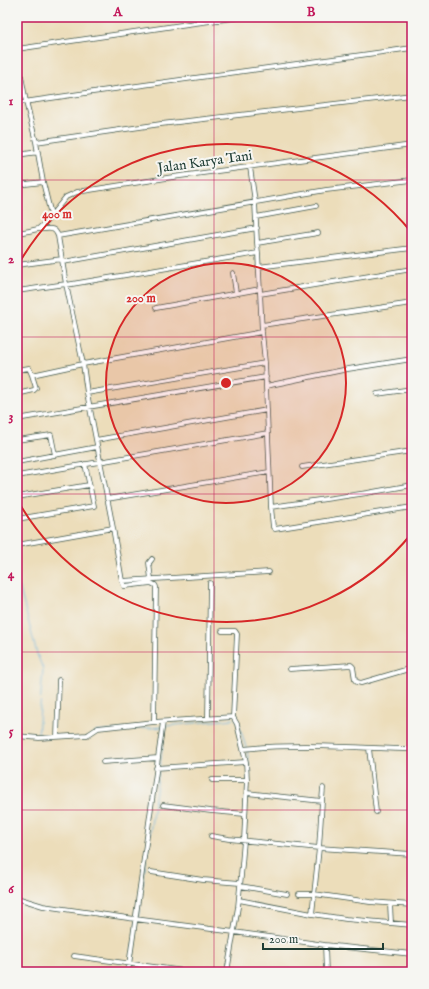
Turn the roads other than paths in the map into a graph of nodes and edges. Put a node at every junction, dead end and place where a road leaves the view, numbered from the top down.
1 (241, 17) edge
2 (412, 48) edge
3 (17, 49) edge
4 (17, 56) edge
5 (412, 95) edge
6 (26, 102) junction
7 (17, 103) edge
8 (36, 142) junction
9 (412, 145) edge
10 (38, 152) junction
11 (17, 155) edge
12 (250, 167) junction
13 (412, 180) edge
14 (43, 182) junction
15 (17, 185) edge
16 (255, 202) junction
17 (316, 206) dead end
18 (51, 215) junction
19 (256, 217) junction
20 (257, 228) junction
21 (38, 229) junction
22 (17, 233) edge
23 (318, 233) dead end
24 (58, 236) junction
25 (257, 243) junction
26 (412, 248) edge
27 (258, 253) junction
28 (62, 260) junction
29 (17, 266) edge
30 (258, 267) junction
31 (412, 269) edge
32 (233, 273) dead end
33 (66, 284) junction
34 (260, 289) junction
35 (17, 291) edge
36 (236, 292) junction
37 (260, 294) junction
38 (412, 303) edge
39 (156, 308) dead end
40 (262, 325) junction
41 (262, 332) junction
42 (412, 359) edge
43 (265, 363) junction
44 (82, 364) junction
45 (17, 370) edge
46 (32, 375) junction
47 (266, 377) junction
48 (266, 386) junction
49 (412, 389) edge
50 (87, 393) junction
51 (17, 394) edge
52 (377, 394) dead end
53 (89, 407) junction
54 (267, 410) junction
55 (17, 419) edge
56 (268, 433) junction
57 (17, 440) edge
58 (96, 440) junction
59 (97, 447) junction
60 (412, 450) edge
61 (55, 455) junction
62 (100, 461) junction
63 (17, 462) edge
64 (85, 464) junction
65 (302, 467) dead end
66 (270, 472) junction
67 (17, 476) edge
68 (90, 485) junction
69 (412, 485) edge
70 (17, 497) edge
71 (107, 498) junction
72 (271, 507) junction
73 (412, 507) edge
74 (17, 519) edge
75 (113, 528) junction
76 (17, 545) edge
77 (152, 559) dead end
78 (269, 572) dead end
79 (151, 579) junction
80 (122, 582) junction
81 (210, 583) dead end
82 (222, 631) dead end
83 (412, 668) edge
84 (290, 669) dead end
85 (58, 680) dead end
86 (233, 717) junction
87 (208, 718) junction
88 (154, 722) junction
89 (163, 722) junction
90 (17, 736) edge
91 (57, 737) junction
92 (245, 748) junction
93 (369, 748) junction
94 (412, 749) edge
95 (158, 758) junction
96 (103, 762) dead end
97 (246, 762) junction
98 (156, 768) junction
99 (212, 780) dead end
100 (247, 780) junction
101 (323, 788) dead end
102 (247, 793) junction
103 (322, 801) junction
104 (163, 805) dead end
105 (376, 812) dead end
106 (245, 814) junction
107 (211, 836) dead end
108 (244, 840) junction
109 (319, 848) junction
110 (412, 854) edge
111 (151, 872) dead end
112 (240, 885) junction
113 (287, 894) dead end
114 (299, 894) dead end
115 (314, 894) junction
116 (17, 898) edge
117 (239, 900) junction
118 (390, 904) junction
119 (412, 905) edge
120 (312, 914) junction
121 (135, 919) junction
122 (391, 923) junction
123 (412, 925) edge
124 (234, 932) junction
125 (325, 945) junction
126 (412, 954) edge
127 (74, 956) dead end
128 (129, 964) junction
129 (128, 972) edge
130 (192, 972) edge
131 (227, 972) edge
132 (326, 972) edge

1 - 3 street
2 - 6 street
4 - 6 street
5 - 8 street
6 - 7 street
6 - 8 street
8 - 10 street
9 - 12 street, Jalan Karya Tani
10 - 11 street
10 - 14 street
12 - 16 street
12 - 18 street, Jalan Karya Tani
13 - 16 street
14 - 15 street
14 - 18 street
16 - 19 street
16 - 24 street
17 - 19 street
18 - 21 street, Jalan Karya Tani
19 - 20 street
20 - 25 street
20 - 28 street
21 - 22 street
21 - 24 street
23 - 25 street
24 - 28 street
25 - 27 street
26 - 30 street
27 - 30 street
27 - 33 street
28 - 29 street
28 - 33 street
30 - 34 street
31 - 37 street
32 - 36 street
33 - 35 street
33 - 44 street
34 - 36 street
34 - 37 street
36 - 39 street
37 - 40 street
38 - 40 street
40 - 41 street
41 - 43 street
41 - 44 street
42 - 48 street
43 - 47 street
43 - 50 street
44 - 46 street
44 - 50 street
45 - 46 street
46 - 51 street
47 - 48 street
47 - 53 street
48 - 54 street
49 - 52 street
50 - 53 street
53 - 55 street
53 - 58 street
54 - 56 street
54 - 58 street
56 - 62 street
56 - 66 street
57 - 61 street
58 - 59 street
59 - 61 street
59 - 62 street
60 - 65 street
61 - 63 street
62 - 64 street
62 - 71 street
64 - 67 street
64 - 68 street
66 - 71 street
66 - 72 street
68 - 70 street
68 - 74 street
69 - 72 street
71 - 75 street
72 - 73 street
75 - 76 street
75 - 80 street
77 - 79 street
78 - 79 street
79 - 80 street
80 - 88 street
81 - 87 street
82 - 86 street
83 - 84 street
85 - 91 street
86 - 87 street
86 - 92 street
87 - 89 street
88 - 89 street
88 - 91 street
89 - 95 street
90 - 91 street
92 - 93 street
92 - 97 street
93 - 94 street
93 - 105 street
95 - 96 street
95 - 98 street
97 - 98 street
97 - 100 street
98 - 121 street
99 - 100 street
100 - 102 street
101 - 103 street
102 - 103 street
102 - 106 street
103 - 109 street
104 - 106 street
106 - 108 street
107 - 108 street
108 - 109 street
108 - 112 street
109 - 110 street
109 - 115 street
111 - 112 street
112 - 113 street
112 - 117 street
114 - 115 street
115 - 118 street
115 - 120 street
116 - 121 street
117 - 120 street
117 - 124 street
118 - 119 street
118 - 122 street
120 - 122 street
121 - 124 street
121 - 128 street
122 - 123 street
124 - 125 street
124 - 131 street
125 - 126 street
125 - 132 street
127 - 128 street
128 - 129 street
128 - 130 street

